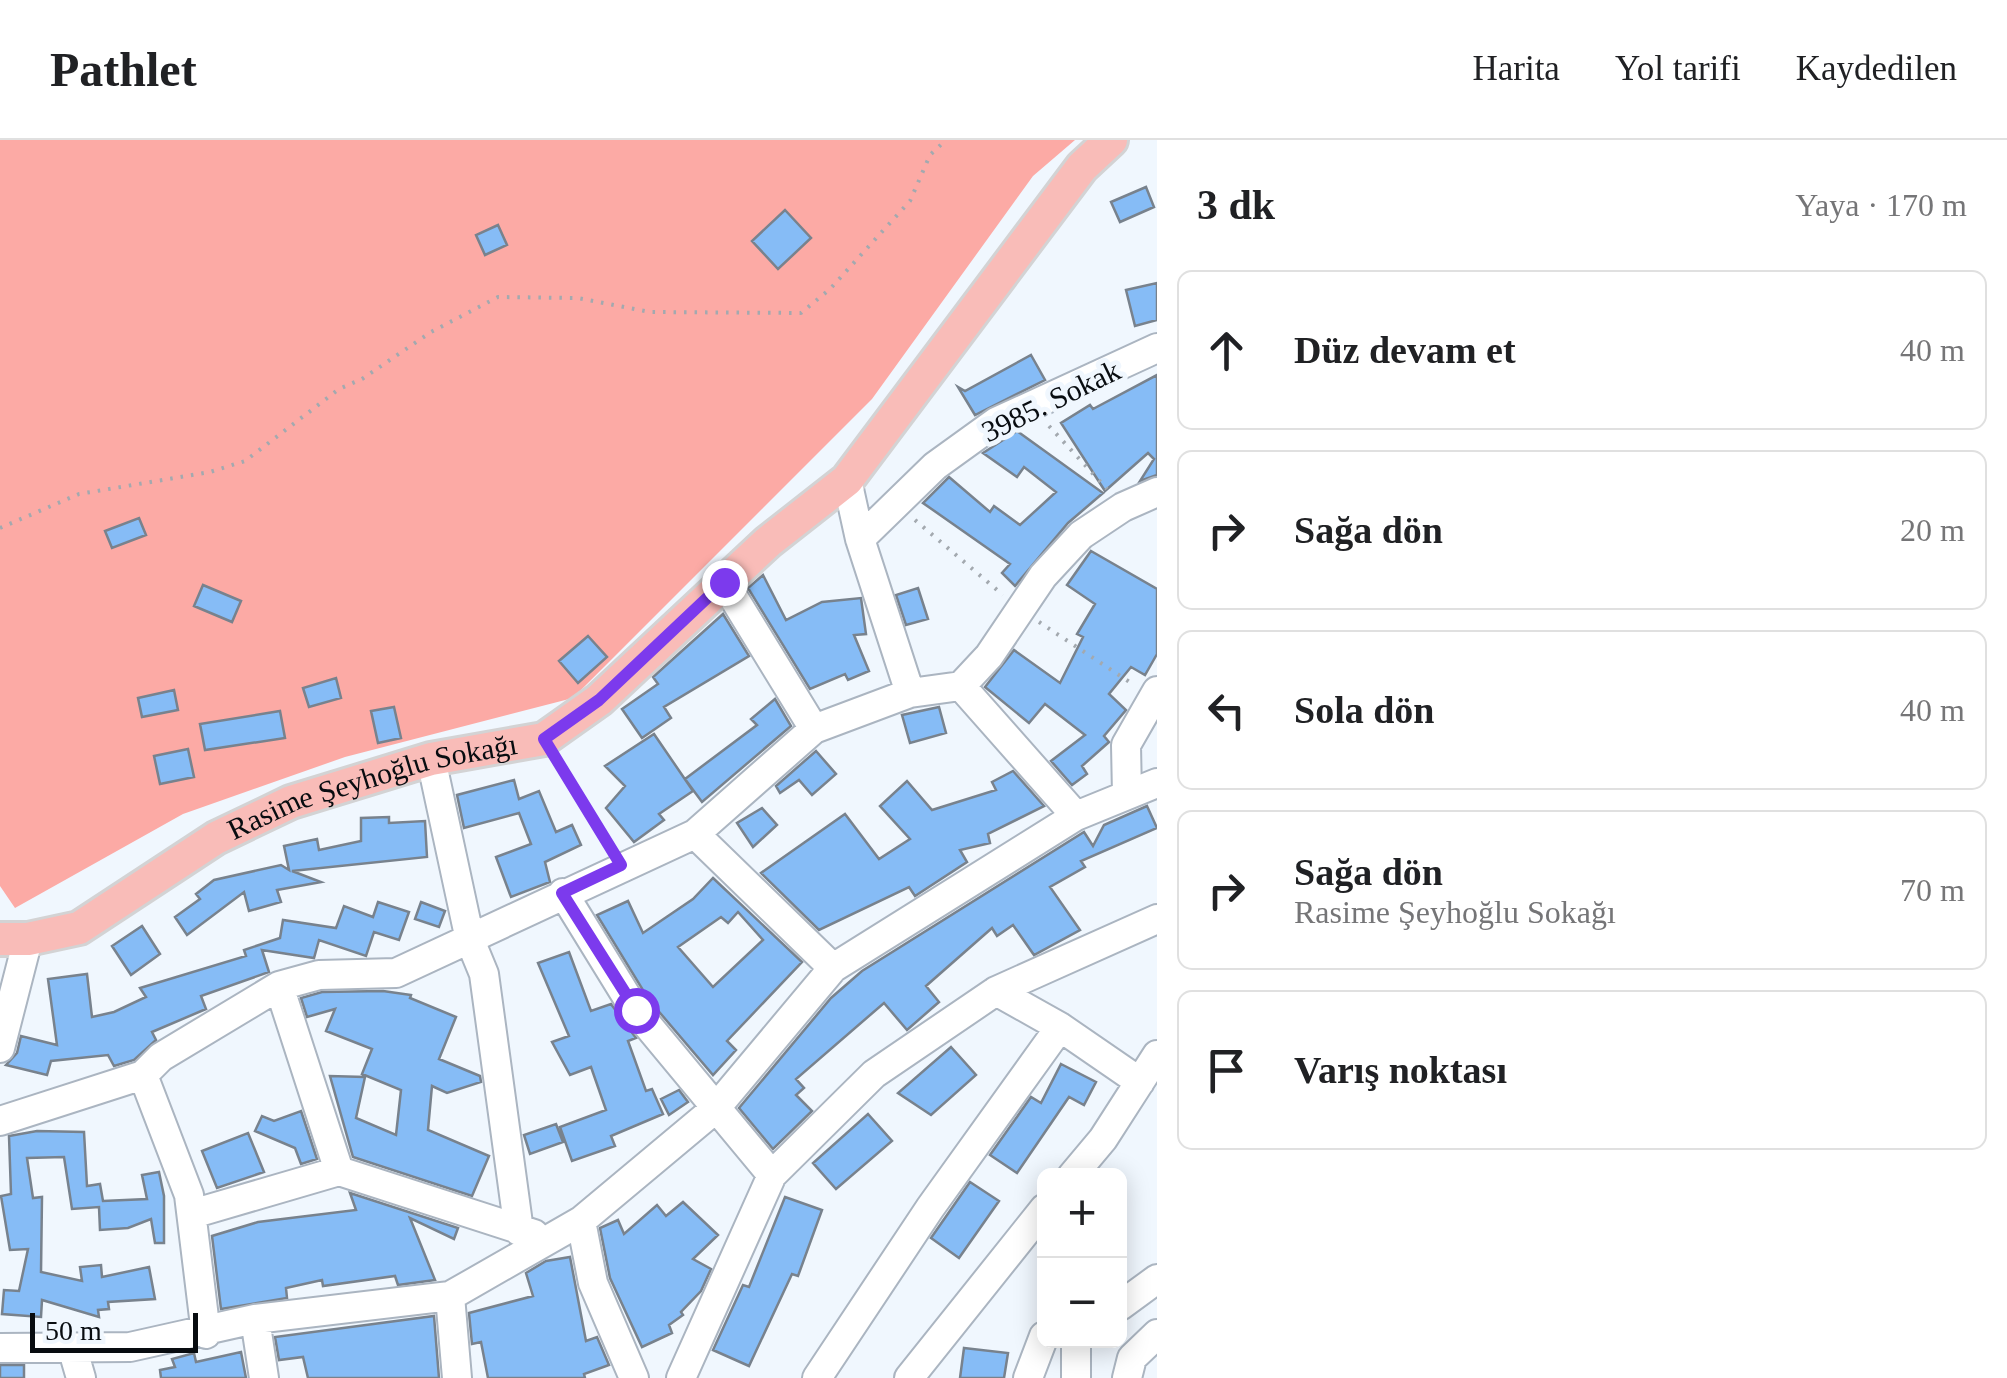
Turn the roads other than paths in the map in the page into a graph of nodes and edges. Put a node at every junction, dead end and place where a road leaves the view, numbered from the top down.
1 (1111, 140) edge
2 (1157, 348) edge
3 (847, 480) junction
4 (1157, 492) edge
5 (860, 539) junction
6 (724, 582) junction
7 (960, 686) junction
8 (1157, 691) edge
9 (910, 693) junction
10 (814, 730) junction
11 (431, 759) junction
12 (1157, 782) edge
13 (1127, 795) junction
14 (1076, 816) junction
15 (695, 834) junction
16 (562, 893) junction
17 (1157, 919) edge
18 (14, 939) edge
19 (470, 940) junction
20 (834, 968) junction
21 (279, 986) junction
22 (996, 991) junction
23 (1060, 1027) junction
24 (0, 1048) edge
25 (1157, 1055) edge
26 (143, 1075) junction
27 (1140, 1082) junction
28 (715, 1109) junction
29 (0, 1121) edge
30 (1103, 1139) junction
31 (1079, 1168) edge
32 (1095, 1168) edge
33 (339, 1171) junction
34 (772, 1175) junction
35 (192, 1214) junction
36 (1037, 1217) edge
37 (581, 1221) junction
38 (519, 1231) junction
39 (553, 1237) junction
40 (1157, 1280) edge
41 (450, 1296) junction
42 (1127, 1301) edge
43 (255, 1320) junction
44 (206, 1334) junction
45 (1157, 1334) edge
46 (0, 1348) edge
47 (72, 1348) junction
48 (1039, 1348) edge
49 (1076, 1348) edge
50 (81, 1378) edge
51 (264, 1378) edge
52 (457, 1378) edge
53 (634, 1378) edge
54 (680, 1378) edge
55 (817, 1378) edge
56 (909, 1378) edge
57 (1028, 1378) edge
58 (1076, 1378) edge
59 (1127, 1378) edge

1 - 3 main road, Rasime Şeyhoğlu Sokağı
2 - 5 street, 3985. Sokak
3 - 5 street
3 - 6 main road, Rasime Şeyhoğlu Sokağı
4 - 7 street
5 - 9 street
6 - 10 street
6 - 11 main road, Rasime Şeyhoğlu Sokağı
7 - 9 street
7 - 14 street
8 - 13 street
9 - 10 street
10 - 15 street
11 - 18 main road, Rasime Şeyhoğlu Sokağı
11 - 19 street
12 - 13 street
13 - 14 street
14 - 20 street
15 - 16 street
15 - 20 street
16 - 19 street
16 - 28 street
17 - 22 street
18 - 24 street
19 - 21 street
19 - 38 street
20 - 28 street
21 - 26 street
21 - 33 street
22 - 23 street
22 - 34 street
23 - 27 street
23 - 55 street
25 - 27 street
26 - 29 street
26 - 35 street
27 - 30 street
28 - 34 street
28 - 37 street
30 - 31 street
30 - 32 street
33 - 35 street
33 - 38 street
34 - 54 street
35 - 44 street
36 - 56 street
37 - 39 street
37 - 53 street
38 - 39 street
39 - 41 street
40 - 42 street
41 - 43 street
41 - 52 street
43 - 44 street
43 - 51 street
44 - 47 street
45 - 59 street
46 - 47 street
47 - 50 street
48 - 57 street
49 - 58 street

